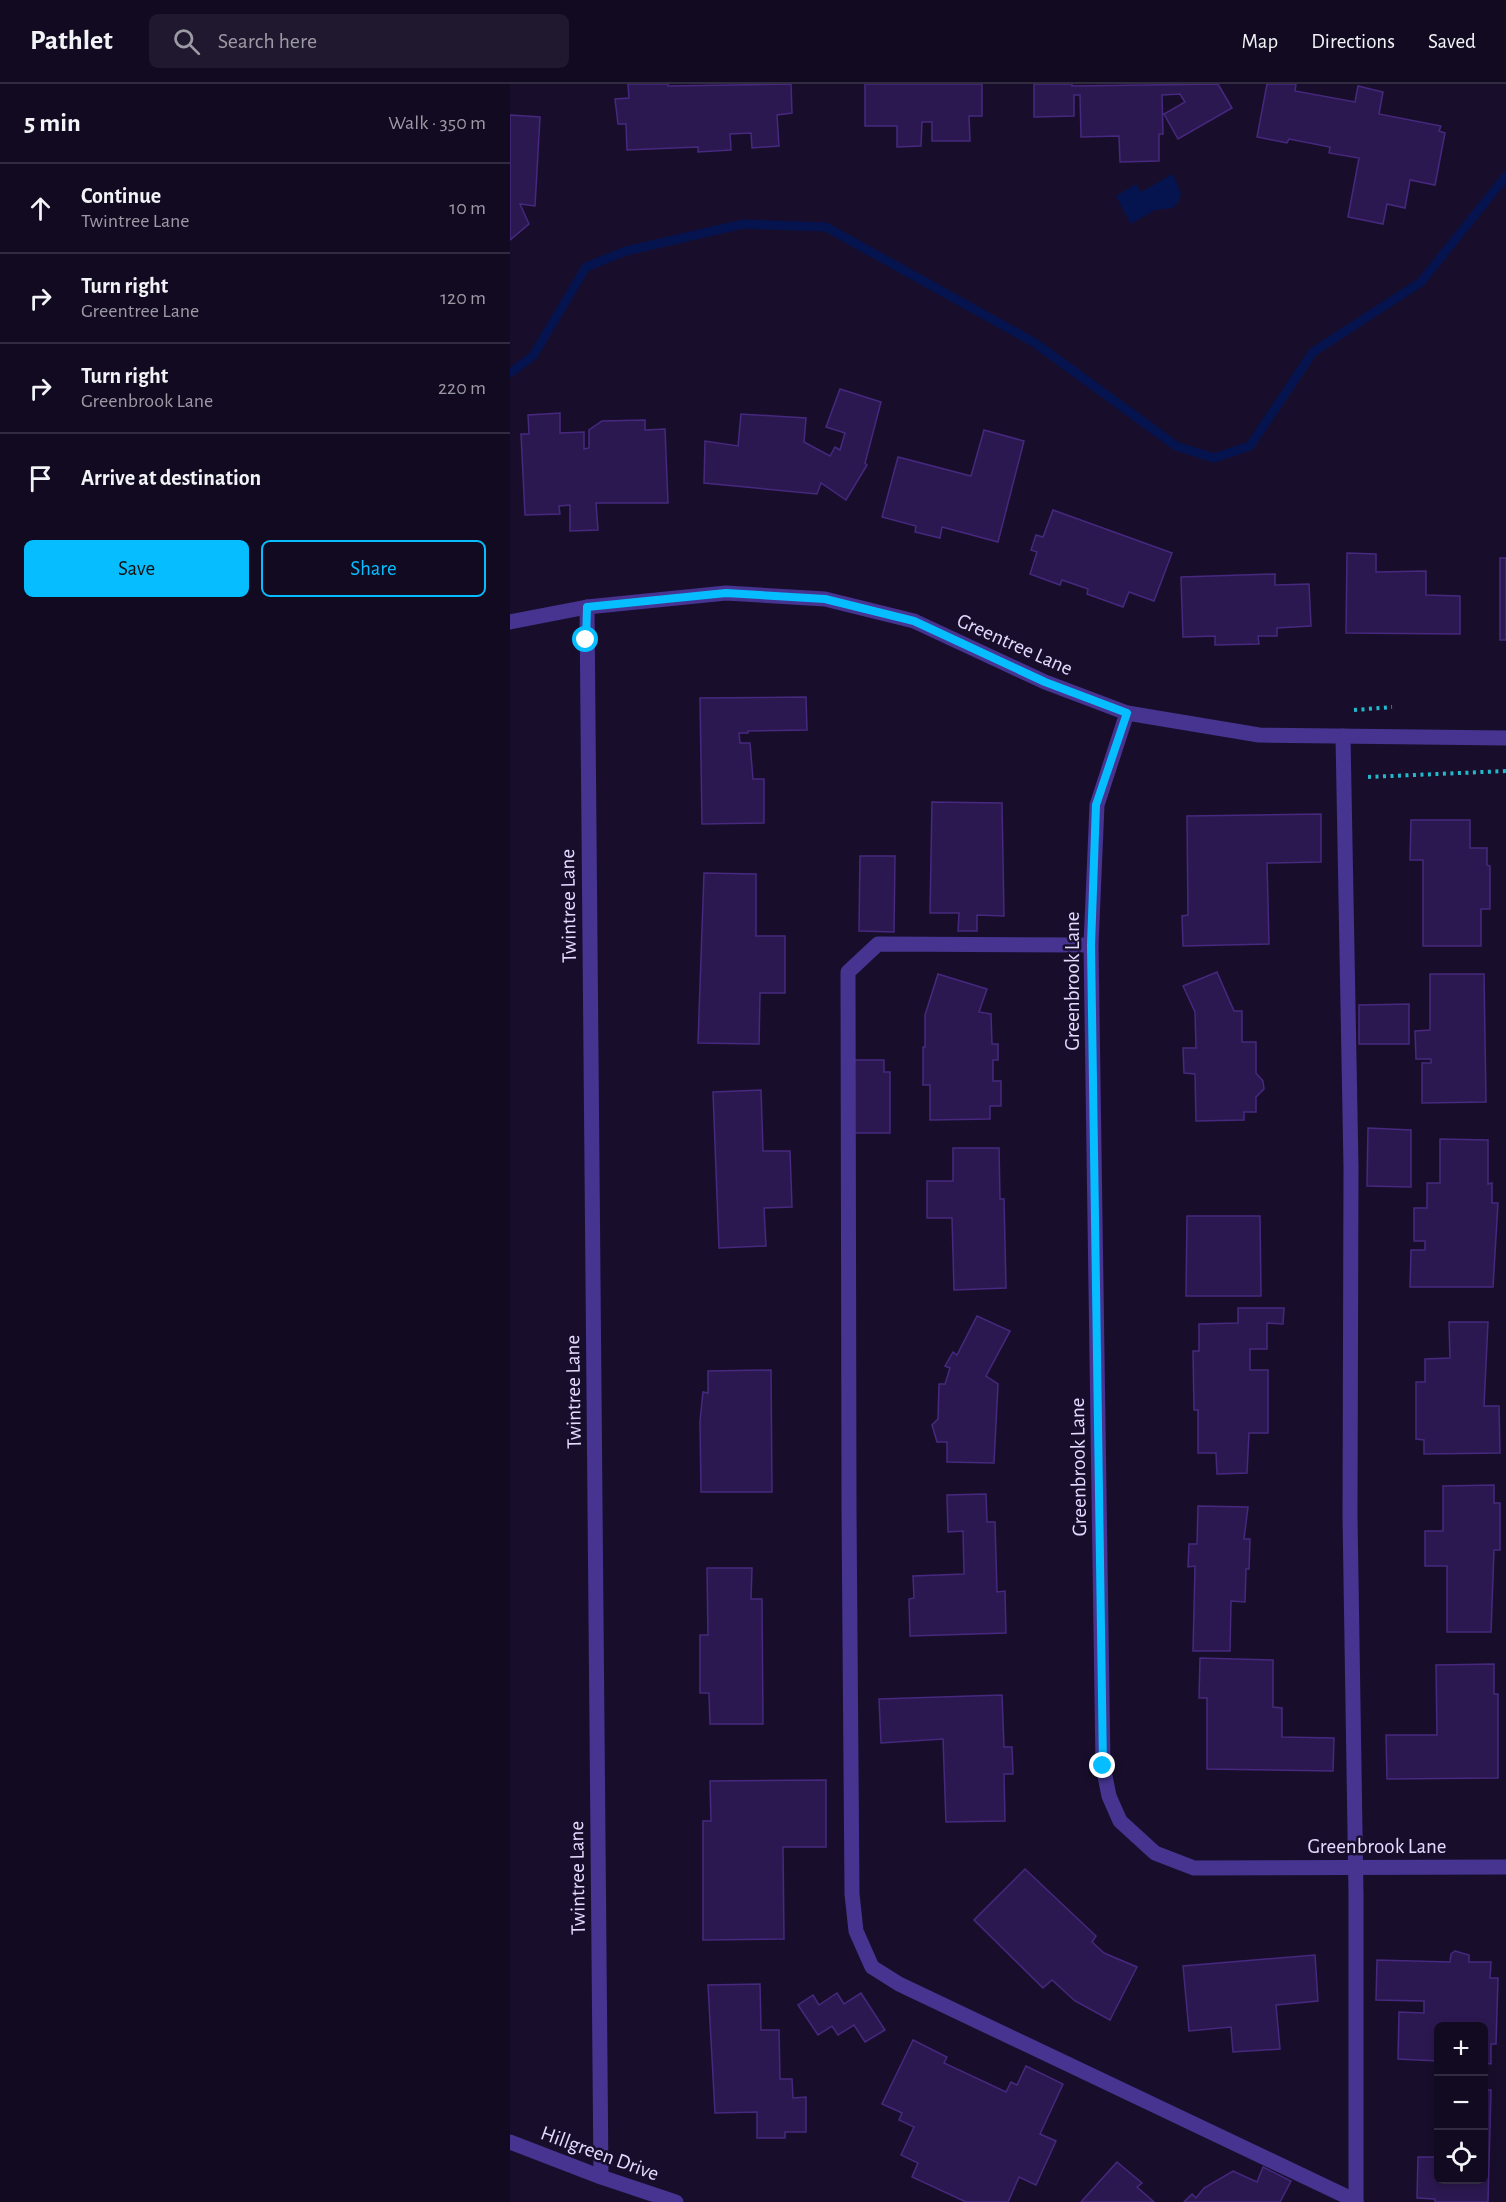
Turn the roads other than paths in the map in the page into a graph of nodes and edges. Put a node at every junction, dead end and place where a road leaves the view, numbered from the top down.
1 (587, 607) junction
2 (510, 622) edge
3 (1127, 713) junction
4 (1343, 736) junction
5 (1506, 738) edge
6 (1091, 945) junction
7 (1356, 1867) junction
8 (1506, 1867) edge
9 (510, 2142) edge
10 (601, 2177) junction
11 (676, 2202) edge
12 (1356, 2202) edge

1 - 2 street, Greentree Lane
1 - 3 street, Greentree Lane
1 - 10 street, Twintree Lane
3 - 4 street, Greentree Lane
3 - 6 street, Greenbrook Lane
4 - 5 street, Greentree Lane
4 - 7 street
6 - 7 street, Greenbrook Lane
6 - 12 street
7 - 8 street, Greenbrook Lane
7 - 12 street
9 - 10 street, Hillgreen Drive
10 - 11 street, Hillgreen Drive

